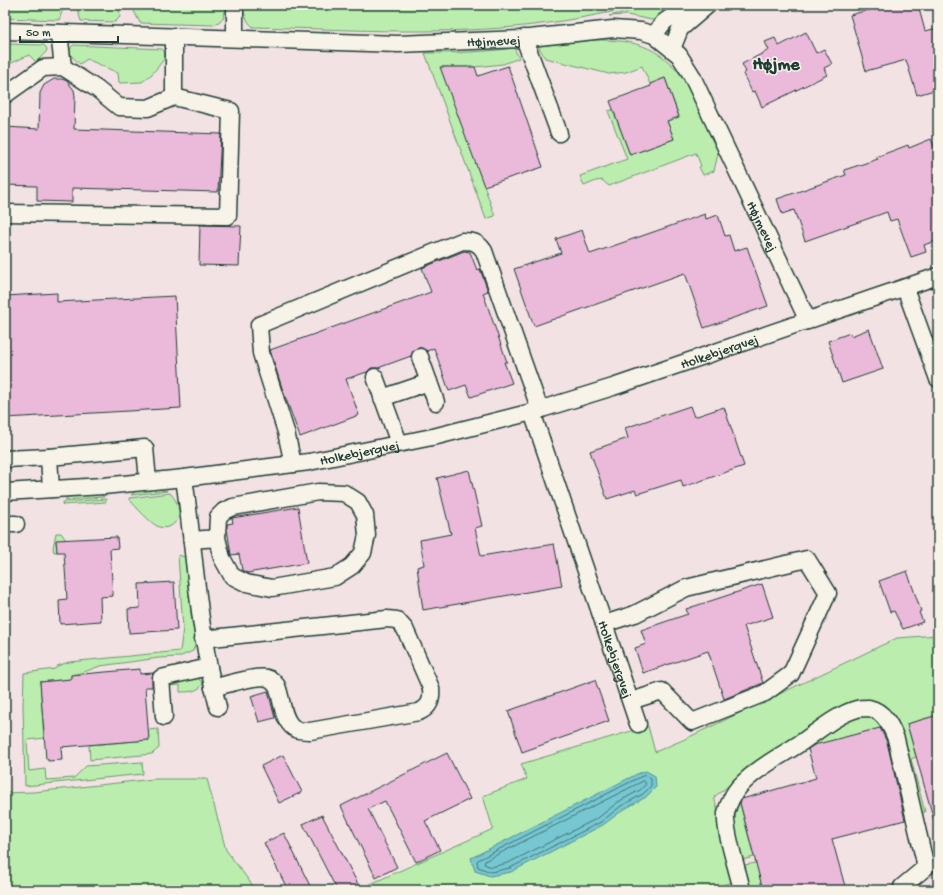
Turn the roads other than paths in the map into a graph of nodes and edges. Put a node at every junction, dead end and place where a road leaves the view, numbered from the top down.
1 (235, 5) edge
2 (688, 5) edge
3 (708, 5) edge
4 (5, 31) edge
5 (59, 33) junction
6 (654, 35) junction
7 (174, 36) junction
8 (235, 38) junction
9 (524, 38) junction
10 (672, 49) junction
11 (64, 67) junction
12 (5, 95) edge
13 (174, 97) junction
14 (559, 133) dead end
15 (5, 214) edge
16 (938, 276) edge
17 (906, 288) junction
18 (808, 321) junction
19 (420, 357) dead end
20 (375, 377) dead end
21 (938, 378) edge
22 (429, 382) junction
23 (382, 398) junction
24 (436, 402) dead end
25 (536, 411) junction
26 (399, 443) junction
27 (48, 457) junction
28 (5, 459) edge
29 (293, 464) junction
30 (184, 478) junction
31 (148, 481) junction
32 (51, 489) junction
33 (5, 492) edge
34 (217, 538) junction
35 (192, 540) junction
36 (604, 624) junction
37 (204, 638) junction
38 (209, 667) junction
39 (213, 688) junction
40 (631, 700) junction
41 (218, 707) dead end
42 (164, 717) dead end
43 (638, 724) dead end
44 (742, 890) edge
45 (903, 890) edge

1 - 8 street
2 - 6 street
3 - 10 street
4 - 5 street, Højmevej
5 - 7 street, Højmevej
5 - 11 street
6 - 9 street, Højmevej
6 - 10 street, Højmevej
7 - 8 street, Højmevej
7 - 13 street
8 - 9 street, Højmevej
9 - 14 street
10 - 18 street, Højmevej
11 - 12 street
11 - 13 street
13 - 15 street
16 - 17 street, Holkebjergvej
17 - 18 street, Holkebjergvej
17 - 21 street
18 - 25 street, Holkebjergvej
19 - 22 street
20 - 23 street
22 - 23 street
22 - 24 street
23 - 26 street
25 - 26 street, Holkebjergvej
25 - 29 street
25 - 36 street, Holkebjergvej
26 - 29 street, Holkebjergvej
27 - 28 street
27 - 31 street
27 - 32 street
29 - 30 street, Holkebjergvej
30 - 31 street, Holkebjergvej
30 - 35 street
31 - 32 street, Holkebjergvej
32 - 33 street, Holkebjergvej
34 - 34 street
34 - 35 street
35 - 37 street
36 - 40 street, Holkebjergvej
36 - 40 street
37 - 38 street
37 - 39 street
38 - 39 street
38 - 42 street
39 - 41 street
40 - 43 street, Holkebjergvej
44 - 45 street

